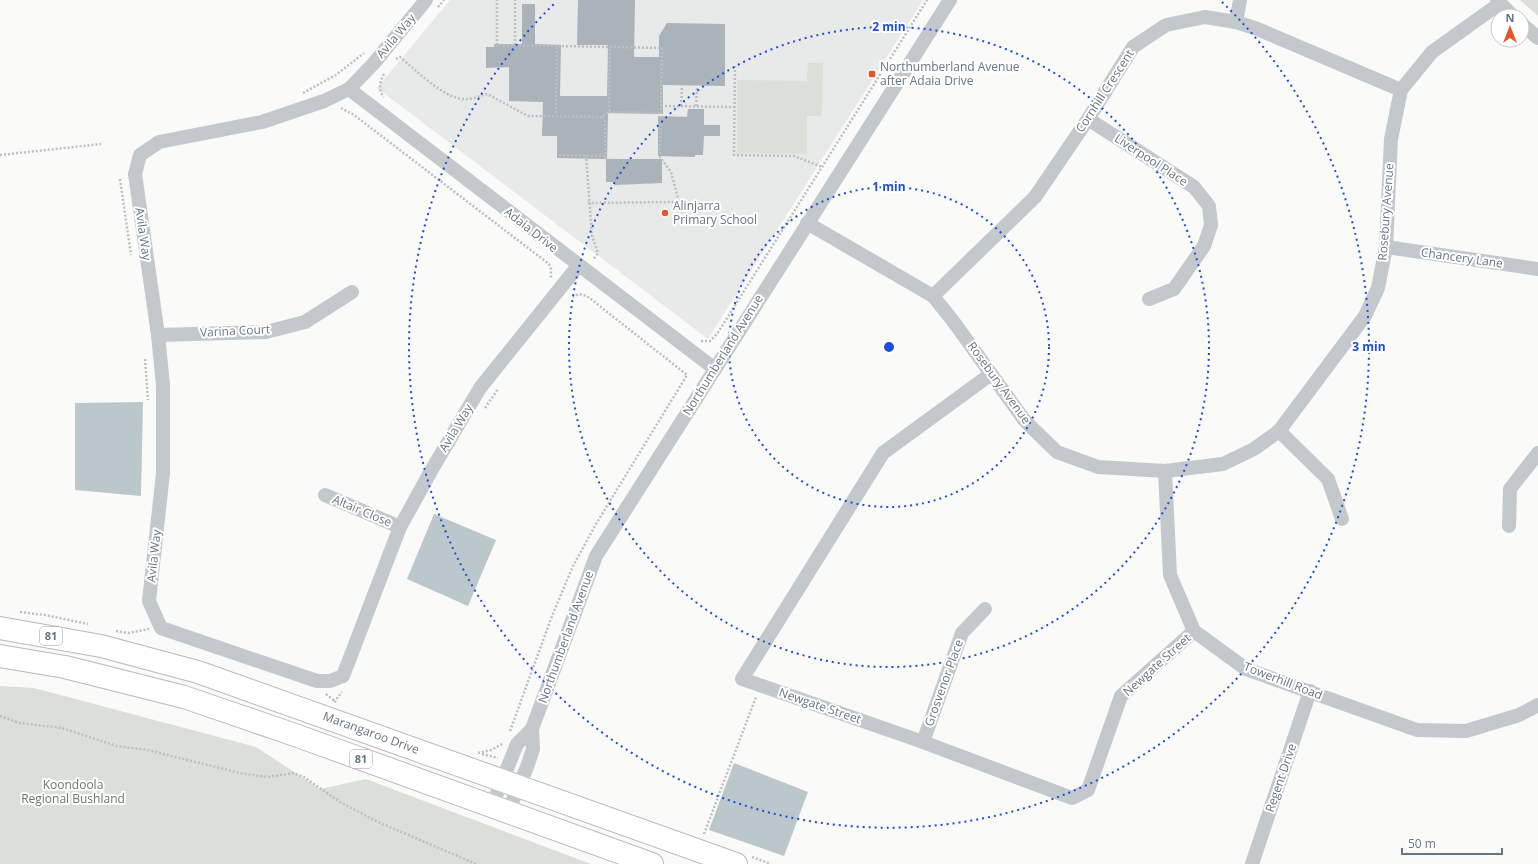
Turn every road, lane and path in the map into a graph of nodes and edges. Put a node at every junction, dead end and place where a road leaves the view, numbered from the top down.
1 (497, 0) edge
2 (515, 0) edge
3 (927, 0) edge
4 (950, 0) edge
5 (1240, 0) edge
6 (423, 1) edge
7 (1498, 2) edge
8 (1236, 22) junction
9 (1530, 31) edge
10 (1538, 38) edge
11 (515, 46) junction
12 (557, 46) junction
13 (610, 47) junction
14 (367, 49) dead end
15 (393, 62) dead end
16 (735, 66) dead end
17 (386, 70) dead end
18 (682, 86) dead end
19 (697, 86) dead end
20 (349, 89) junction
21 (1401, 90) junction
22 (299, 95) dead end
23 (388, 100) dead end
24 (661, 106) junction
25 (681, 106) junction
26 (696, 106) junction
27 (340, 107) dead end
28 (734, 107) junction
29 (356, 111) dead end
30 (609, 112) junction
31 (661, 113) junction
32 (556, 114) dead end
33 (354, 115) junction
34 (602, 117) junction
35 (1088, 119) junction
36 (101, 144) dead end
37 (559, 154) dead end
38 (586, 155) junction
39 (0, 156) edge
40 (605, 156) junction
41 (610, 160) dead end
42 (822, 167) junction
43 (120, 179) dead end
44 (588, 203) junction
45 (807, 223) junction
46 (1386, 247) junction
47 (132, 256) dead end
48 (582, 261) junction
49 (592, 261) junction
50 (597, 264) dead end
51 (1538, 269) edge
52 (549, 283) dead end
53 (352, 292) dead end
54 (933, 296) junction
55 (567, 298) dead end
56 (1149, 299) dead end
57 (158, 335) junction
58 (697, 339) dead end
59 (145, 356) dead end
60 (715, 369) junction
61 (991, 374) junction
62 (499, 387) dead end
63 (148, 403) dead end
64 (482, 414) dead end
65 (1279, 431) junction
66 (1538, 454) edge
67 (1165, 471) junction
68 (325, 495) dead end
69 (1342, 519) dead end
70 (1509, 526) dead end
71 (400, 527) junction
72 (985, 608) dead end
73 (18, 612) dead end
74 (94, 626) dead end
75 (152, 626) junction
76 (0, 628) edge
77 (115, 630) dead end
78 (1194, 631) junction
79 (0, 656) edge
80 (310, 678) junction
81 (760, 685) junction
82 (343, 690) dead end
83 (1310, 692) junction
84 (1538, 705) edge
85 (334, 707) junction
86 (0, 716) edge
87 (532, 728) junction
88 (508, 734) dead end
89 (505, 740) dead end
90 (923, 742) junction
91 (472, 750) dead end
92 (478, 753) junction
93 (511, 776) junction
94 (500, 809) junction
95 (698, 850) junction
96 (476, 864) edge
97 (652, 864) edge
98 (736, 864) edge
99 (1252, 864) edge

1 - 11 path
2 - 11 path
3 - 42 path
4 - 45 street, Northumberland Avenue
5 - 8 street
6 - 20 street, Avila Way
7 - 21 street, Rosebury Avenue
8 - 21 street, Cornhill Crescent
8 - 35 street, Cornhill Crescent
9 - 10 street
11 - 12 path
12 - 13 path
12 - 32 path
13 - 24 path
13 - 30 path
14 - 22 path
15 - 34 path
16 - 28 path
17 - 23 path
18 - 25 path
19 - 26 path
20 - 48 street, Adaia Drive
20 - 57 street, Avila Way
21 - 46 street, Rosebury Avenue
24 - 25 path
24 - 31 path
25 - 26 path
26 - 28 path
27 - 33 path
28 - 42 path
29 - 33 path
30 - 31 path
30 - 34 path
31 - 44 path
33 - 52 path
34 - 40 path
35 - 54 street, Cornhill Crescent
35 - 56 street, Liverpool Place
36 - 39 path
37 - 38 path
38 - 40 path
38 - 44 path
40 - 41 path
42 - 58 path
43 - 47 path
44 - 49 path
45 - 54 street, Rosebury Avenue
45 - 60 street, Northumberland Avenue
46 - 51 street, Chancery Lane
46 - 65 street, Rosebury Avenue
48 - 49 path
48 - 60 street, Adaia Drive
48 - 71 street, Avila Way
49 - 50 path
53 - 57 street, Varina Court
54 - 61 street, Rosebury Avenue
55 - 88 path
57 - 75 street, Avila Way
59 - 63 path
60 - 87 street, Northumberland Avenue
61 - 67 street, Rosebury Avenue
61 - 81 street, Newgate Street
62 - 64 path
65 - 67 street, Rosebury Avenue
65 - 69 street
66 - 70 street
67 - 78 street
68 - 71 street, Altair Close
71 - 80 street, Avila Way
72 - 90 street, Grosvenor Place
73 - 74 path
75 - 77 path
75 - 80 street, Avila Way
76 - 85 main road, Marangaroo Drive / 81
78 - 83 street, Towerhill Road
78 - 90 street, Newgate Street
79 - 94 main road, 81
80 - 85 path
81 - 90 street, Newgate Street
81 - 95 path
82 - 85 path
83 - 84 street, Towerhill Road
83 - 99 street, Regent Drive
85 - 93 main road, Marangaroo Drive / 81
86 - 96 path
87 - 93 street, Northumberland Avenue
87 - 93 street, Northumberland Avenue
89 - 92 path
91 - 92 path
92 - 93 path
93 - 94 street, Northumberland Avenue
93 - 95 main road, Marangaroo Drive / 81
94 - 97 main road, 81
95 - 98 main road, Marangaroo Drive / 81

